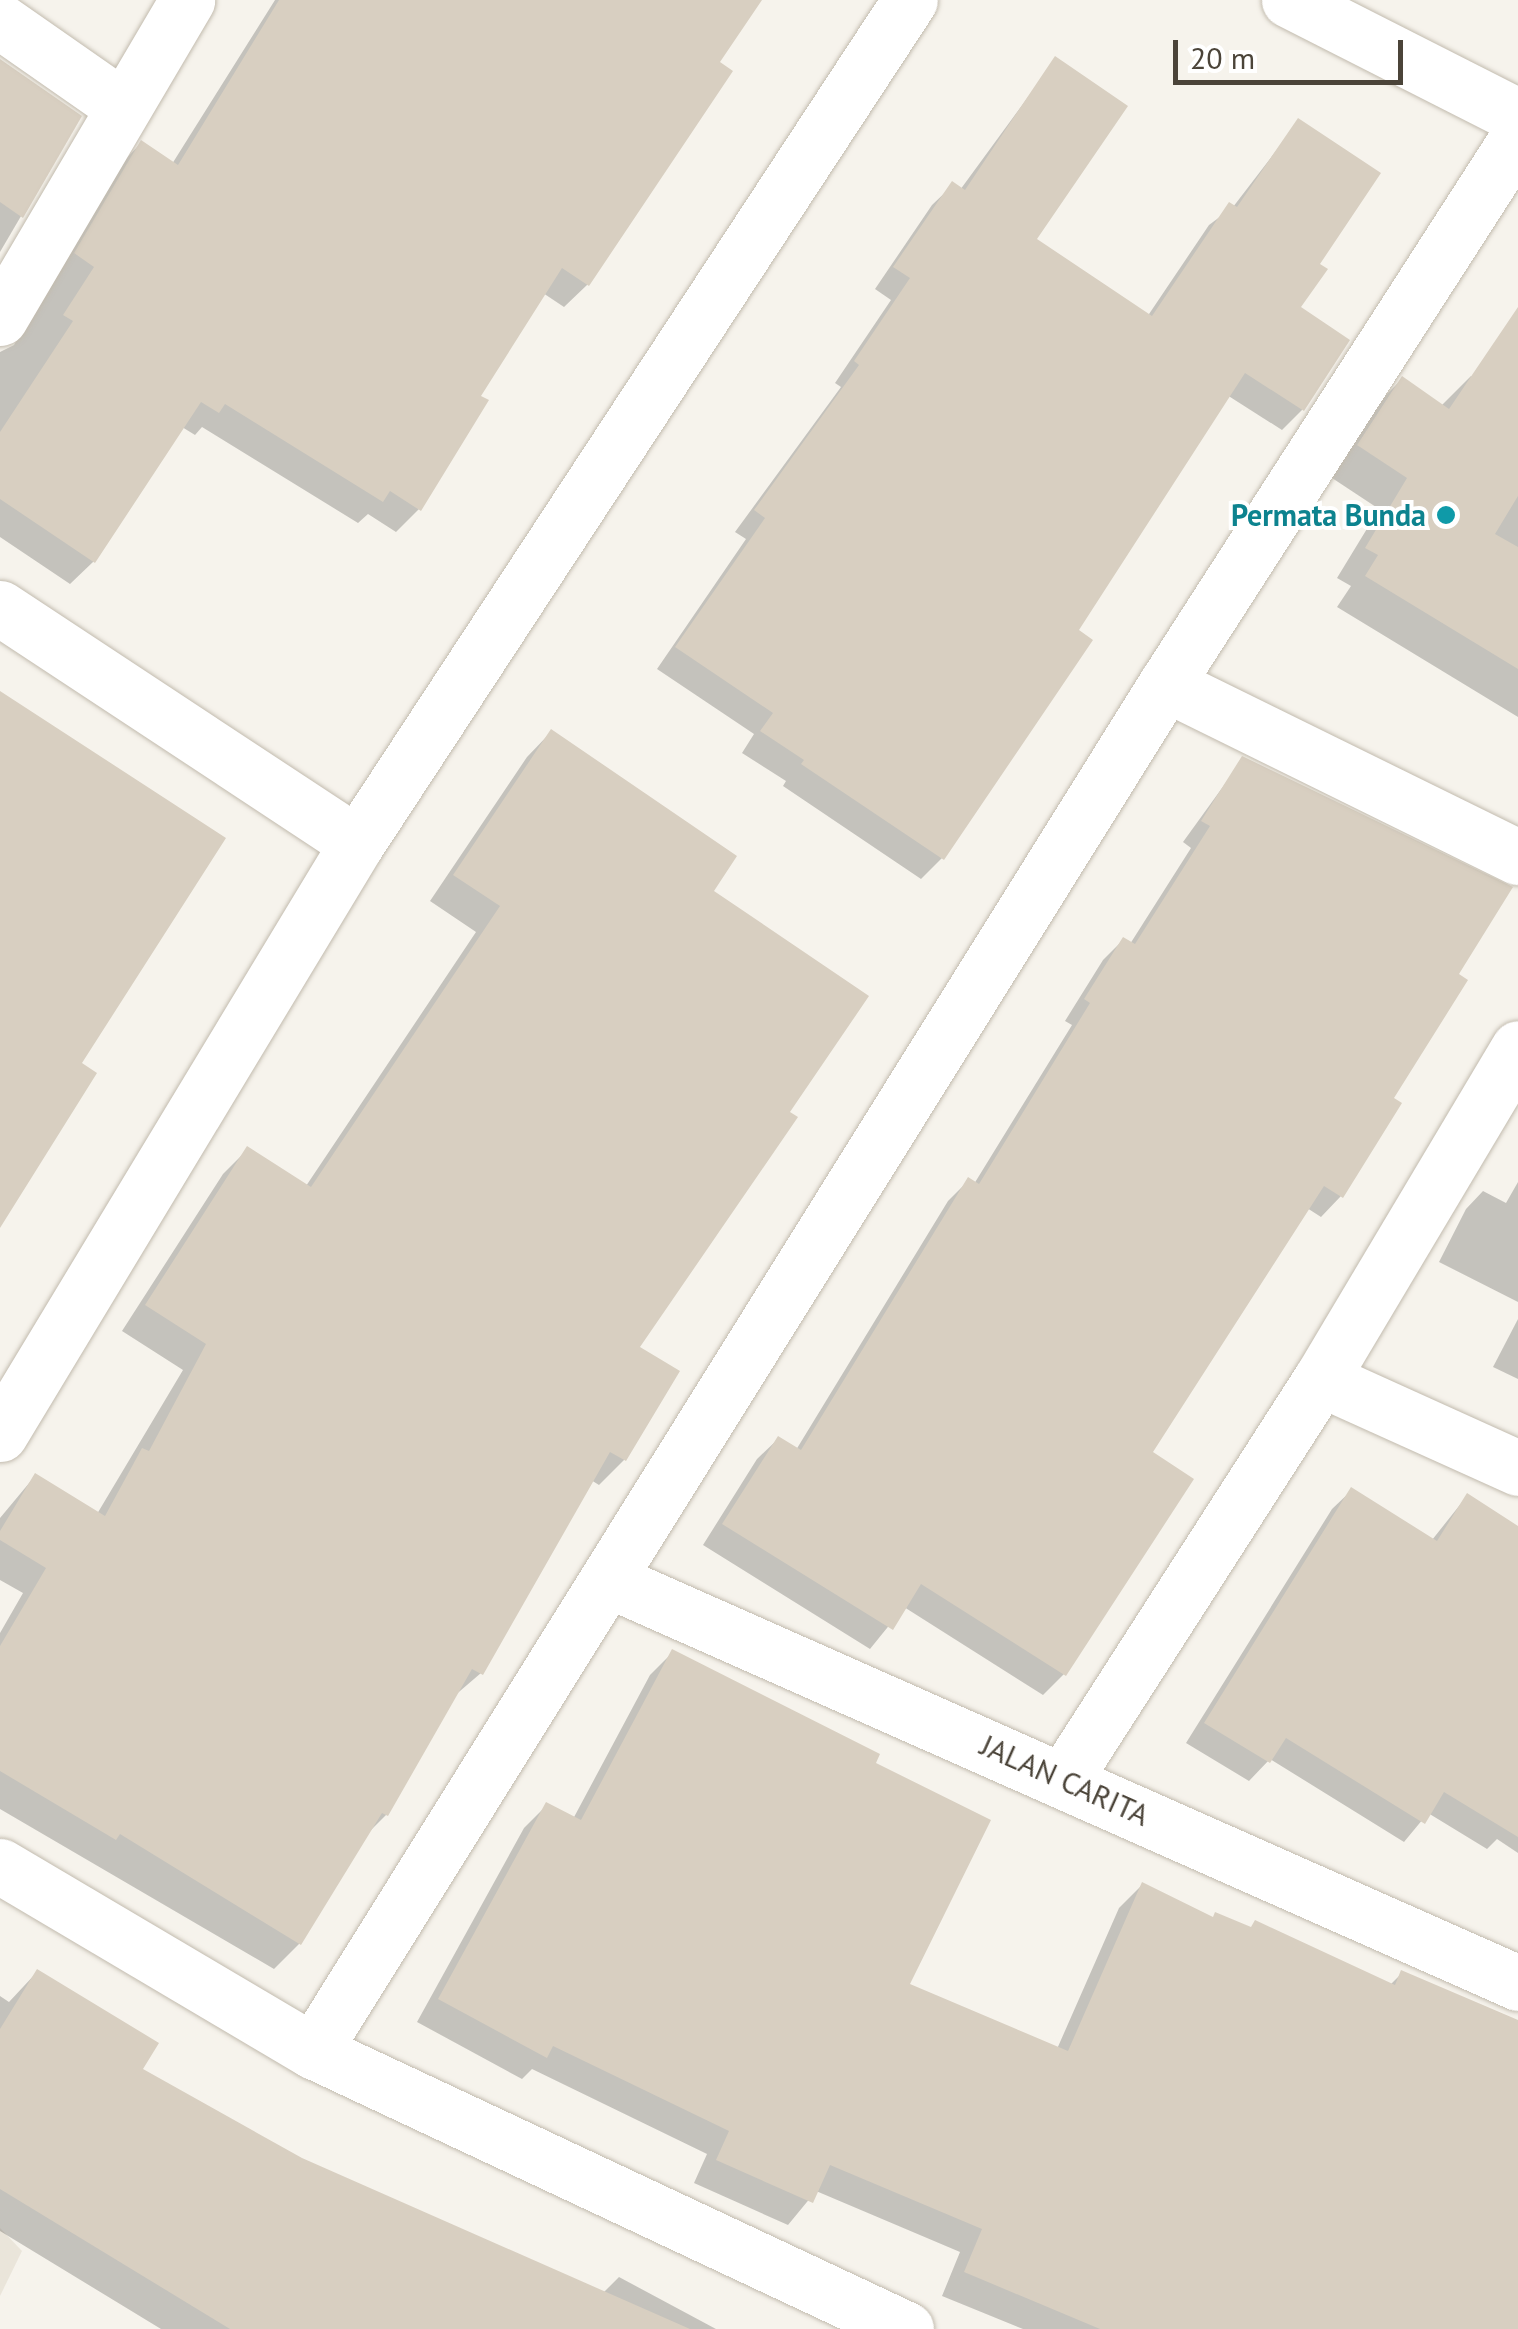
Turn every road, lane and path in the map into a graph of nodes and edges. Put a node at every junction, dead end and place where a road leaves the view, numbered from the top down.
1 (187, 0) edge
2 (910, 0) edge
3 (1288, 0) edge
4 (0, 20) edge
5 (122, 106) junction
6 (1518, 116) edge
7 (1518, 137) edge
8 (0, 318) edge
9 (0, 608) edge
10 (1166, 684) junction
11 (358, 843) junction
12 (1518, 857) edge
13 (1518, 1048) edge
14 (1321, 1379) junction
15 (8, 1405) edge
16 (1518, 1468) edge
17 (611, 1580) junction
18 (1064, 1779) junction
19 (0, 1866) edge
20 (1518, 1983) edge
21 (313, 2051) junction
22 (906, 2329) edge

1 - 5 street
2 - 11 street
3 - 6 street
4 - 5 street
5 - 8 street
7 - 10 street
9 - 11 street
10 - 12 street
10 - 17 street
11 - 15 street
13 - 14 street
14 - 16 street
14 - 18 street
17 - 18 street, JALAN CARITA
17 - 21 street
18 - 20 street, JALAN CARITA
19 - 21 street
21 - 22 street

